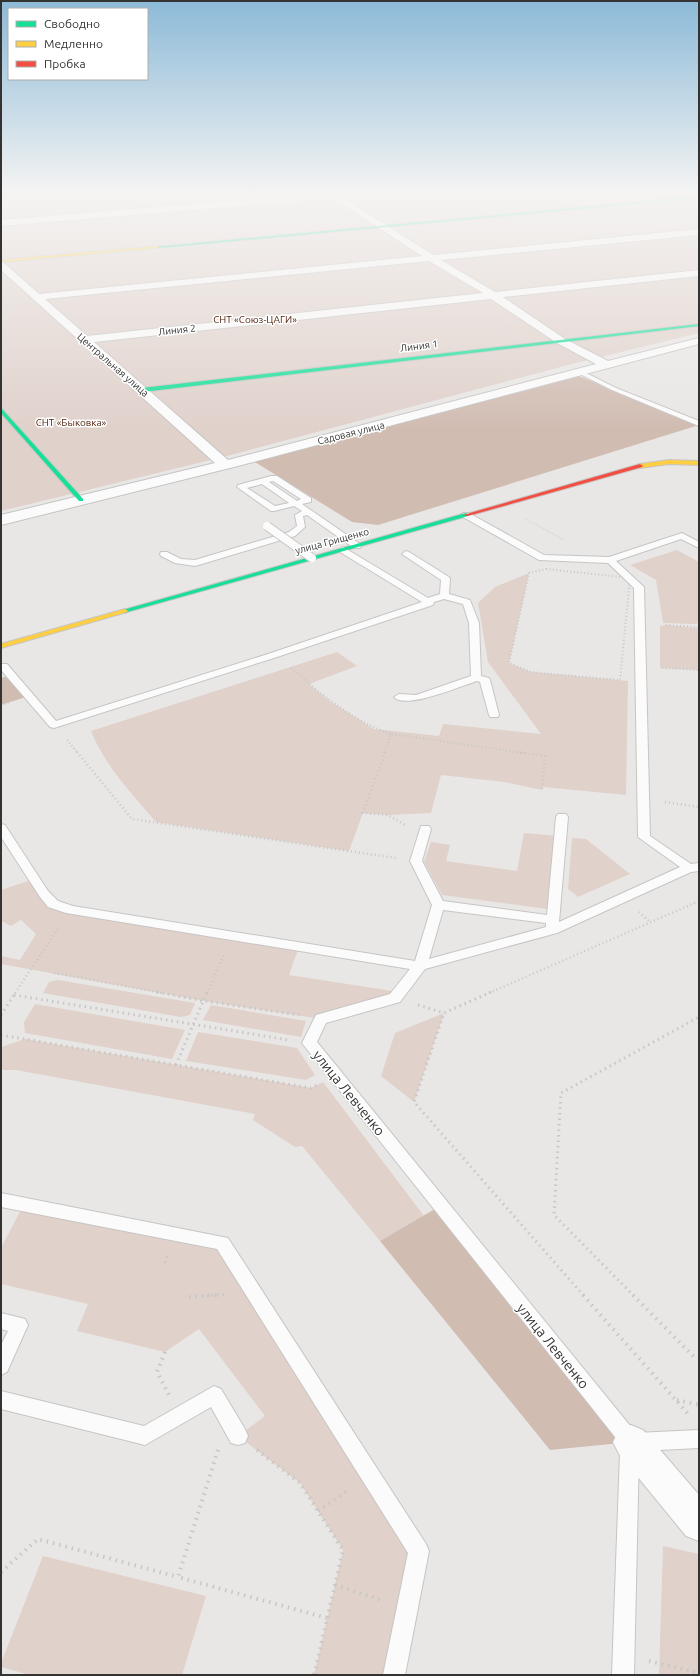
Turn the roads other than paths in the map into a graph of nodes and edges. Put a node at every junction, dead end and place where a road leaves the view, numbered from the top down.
1 (9, 272) edge
2 (280, 272) edge
3 (454, 272) edge
4 (699, 273) edge
5 (494, 296) junction
6 (36, 297) junction
7 (699, 325) edge
8 (84, 340) junction
9 (561, 341) junction
10 (699, 341) edge
11 (606, 365) junction
12 (580, 372) junction
13 (142, 390) junction
14 (1, 410) edge
15 (699, 424) edge
16 (699, 463) edge
17 (226, 465) junction
18 (263, 481) junction
19 (81, 500) junction
20 (295, 503) junction
21 (308, 512) junction
22 (466, 515) junction
23 (1, 520) edge
24 (267, 526) dead end
25 (699, 545) edge
26 (357, 546) junction
27 (344, 550) junction
28 (164, 554) dead end
29 (406, 554) dead end
30 (312, 558) junction
31 (604, 560) junction
32 (444, 596) junction
33 (426, 601) junction
34 (1, 646) edge
35 (3, 666) dead end
36 (476, 678) junction
37 (399, 697) dead end
38 (494, 715) dead end
39 (562, 816) dead end
40 (1, 828) edge
41 (424, 832) road end
42 (694, 867) edge
43 (438, 905) junction
44 (553, 925) junction
45 (420, 966) junction
46 (1, 1200) edge
47 (1, 1321) edge
48 (1, 1366) edge
49 (1, 1400) edge
50 (697, 1430) edge
51 (238, 1436) road end
52 (631, 1442) junction
53 (699, 1523) edge
54 (394, 1675) edge
55 (623, 1675) edge

1 - 6 street, Центральная улица
2 - 6 street
3 - 5 street
4 - 5 street, Линия 2
5 - 8 street, Линия 2
5 - 9 street
6 - 8 street, Центральная улица
7 - 9 street, Линия 1
8 - 13 street, Центральная улица
9 - 11 street
9 - 13 street, Линия 1
10 - 11 street, Садовая улица
11 - 12 street, Садовая улица
12 - 15 lane
12 - 17 street, Садовая улица
13 - 17 street, Центральная улица
14 - 19 street
16 - 22 street, улица Грищенко
17 - 19 street, Садовая улица
18 - 20 lane
18 - 20 lane
18 - 20 lane
19 - 23 street, Садовая улица
20 - 21 lane
21 - 26 lane
21 - 28 lane
22 - 26 street, улица Грищенко
22 - 31 lane
24 - 30 lane, bridge
25 - 31 lane
26 - 27 street, улица Грищенко
27 - 30 street, улица Грищенко
27 - 33 lane
29 - 32 lane
30 - 34 street, улица Грищенко
31 - 42 lane
32 - 33 lane
32 - 36 lane
33 - 35 lane
36 - 37 lane
36 - 38 lane
39 - 44 lane
40 - 45 lane
41 - 43 lane
42 - 44 lane
43 - 44 lane
43 - 45 lane
44 - 45 lane
45 - 52 lane, улица Левченко
46 - 54 lane
47 - 48 lane
49 - 51 lane
50 - 52 lane
52 - 53 street, улица Левченко
52 - 55 lane

